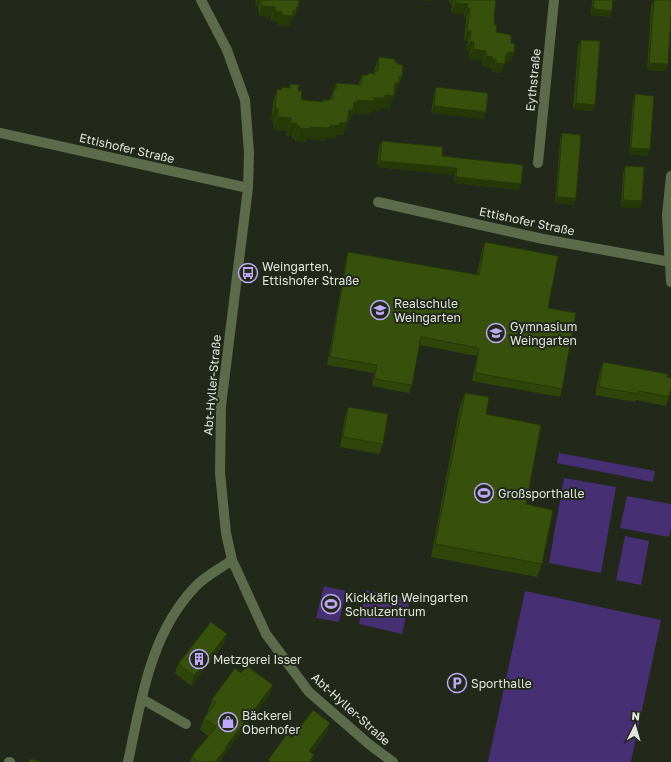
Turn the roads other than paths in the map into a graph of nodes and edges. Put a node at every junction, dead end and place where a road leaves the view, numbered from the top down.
1 (201, 0) edge
2 (554, 0) edge
3 (0, 133) edge
4 (538, 163) dead end
5 (671, 176) edge
6 (248, 188) junction
7 (378, 202) dead end
8 (670, 262) edge
9 (671, 282) edge
10 (232, 560) junction
11 (142, 699) junction
12 (186, 724) dead end
13 (128, 762) edge
14 (393, 762) edge

1 - 6 street, Abt-Hyller-Straße
2 - 4 street, Eythstraße
3 - 6 street, Ettishofer Straße
5 - 8 street
6 - 10 street, Abt-Hyller-Straße
7 - 8 street, Ettishofer Straße
8 - 9 street
10 - 11 street
10 - 14 street, Abt-Hyller-Straße
11 - 12 street
11 - 13 street

